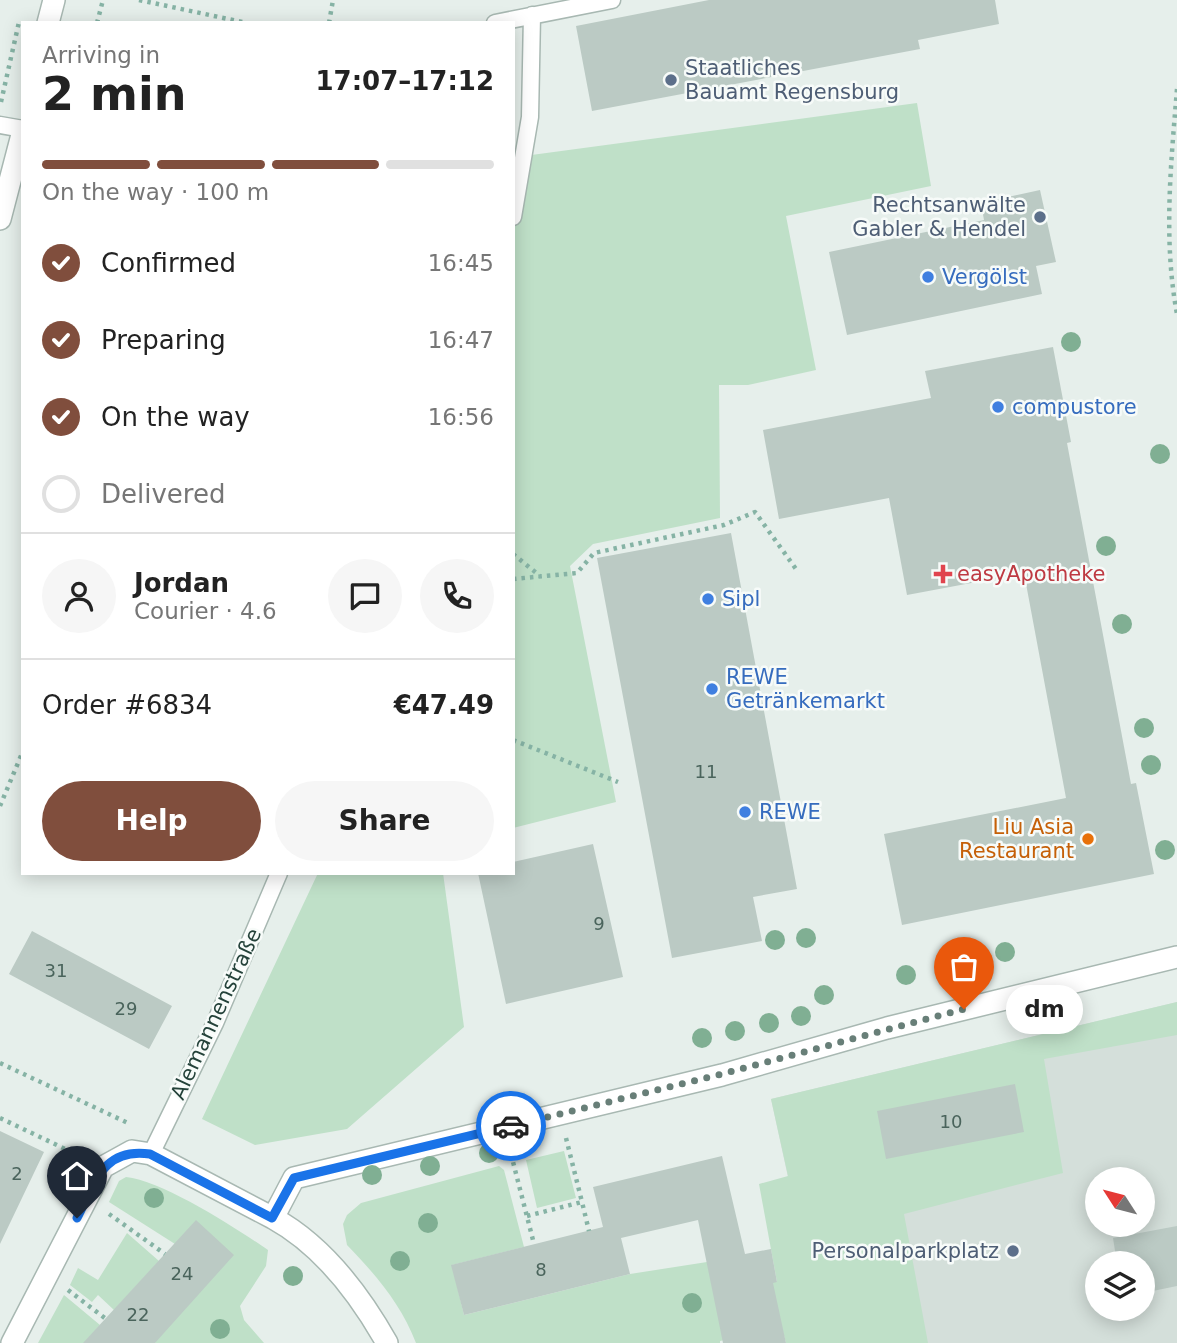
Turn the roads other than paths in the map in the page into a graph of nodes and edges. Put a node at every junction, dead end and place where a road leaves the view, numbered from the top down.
1 (54, 0) edge
2 (612, 0) edge
3 (533, 15) junction
4 (49, 21) edge
5 (504, 21) edge
6 (0, 125) edge
7 (21, 130) edge
8 (21, 138) edge
9 (515, 205) edge
10 (0, 219) edge
11 (278, 875) edge
12 (1177, 957) edge
13 (141, 1152) junction
14 (272, 1218) junction
15 (12, 1343) edge
16 (387, 1343) edge

1 - 4 street
2 - 3 lane
3 - 5 lane
3 - 9 lane
6 - 7 lane
8 - 10 street
11 - 13 lane, Alemannenstraße
12 - 14 street
13 - 14 street
13 - 15 street
14 - 16 street

